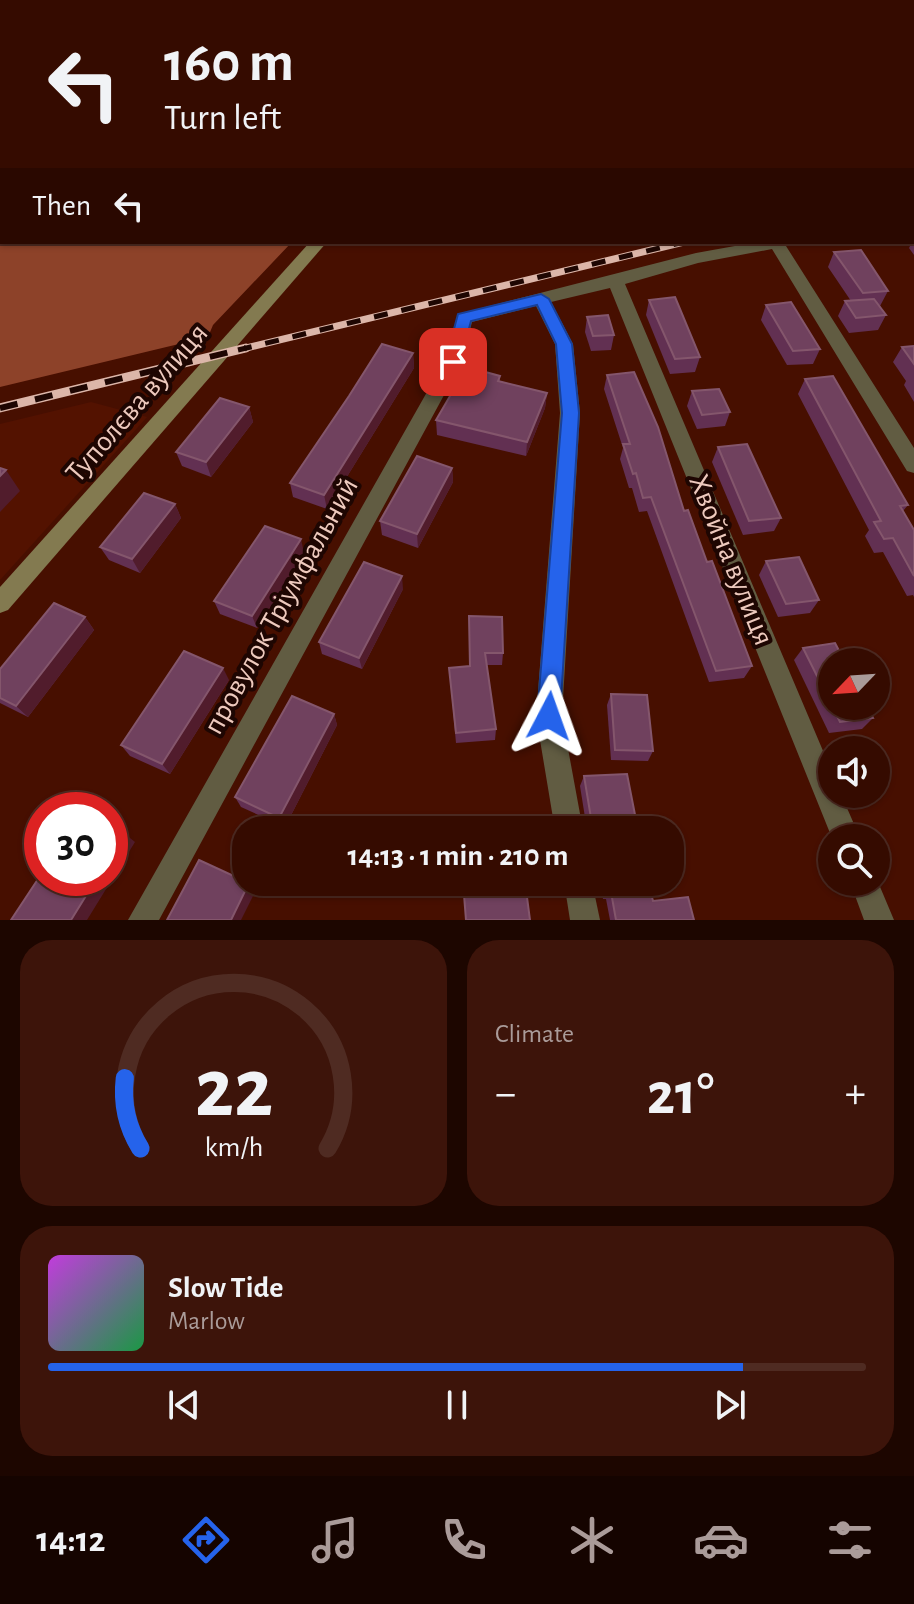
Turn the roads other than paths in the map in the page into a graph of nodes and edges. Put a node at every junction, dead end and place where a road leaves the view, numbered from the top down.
1 (317, 244) edge
2 (774, 244) edge
3 (781, 244) edge
4 (616, 281) junction
5 (541, 299) junction
6 (914, 465) edge
7 (0, 603) edge
8 (567, 816) edge
9 (840, 824) edge
10 (581, 896) edge
11 (870, 896) edge
12 (143, 920) edge
13 (585, 920) edge
14 (879, 920) edge

1 - 7 street, Туполєва вулиця
2 - 4 street
3 - 6 street
4 - 5 street
4 - 9 street, Хвойна вулиця
5 - 8 street
5 - 12 street, провулок Тріумфальний
10 - 13 street
11 - 14 street

